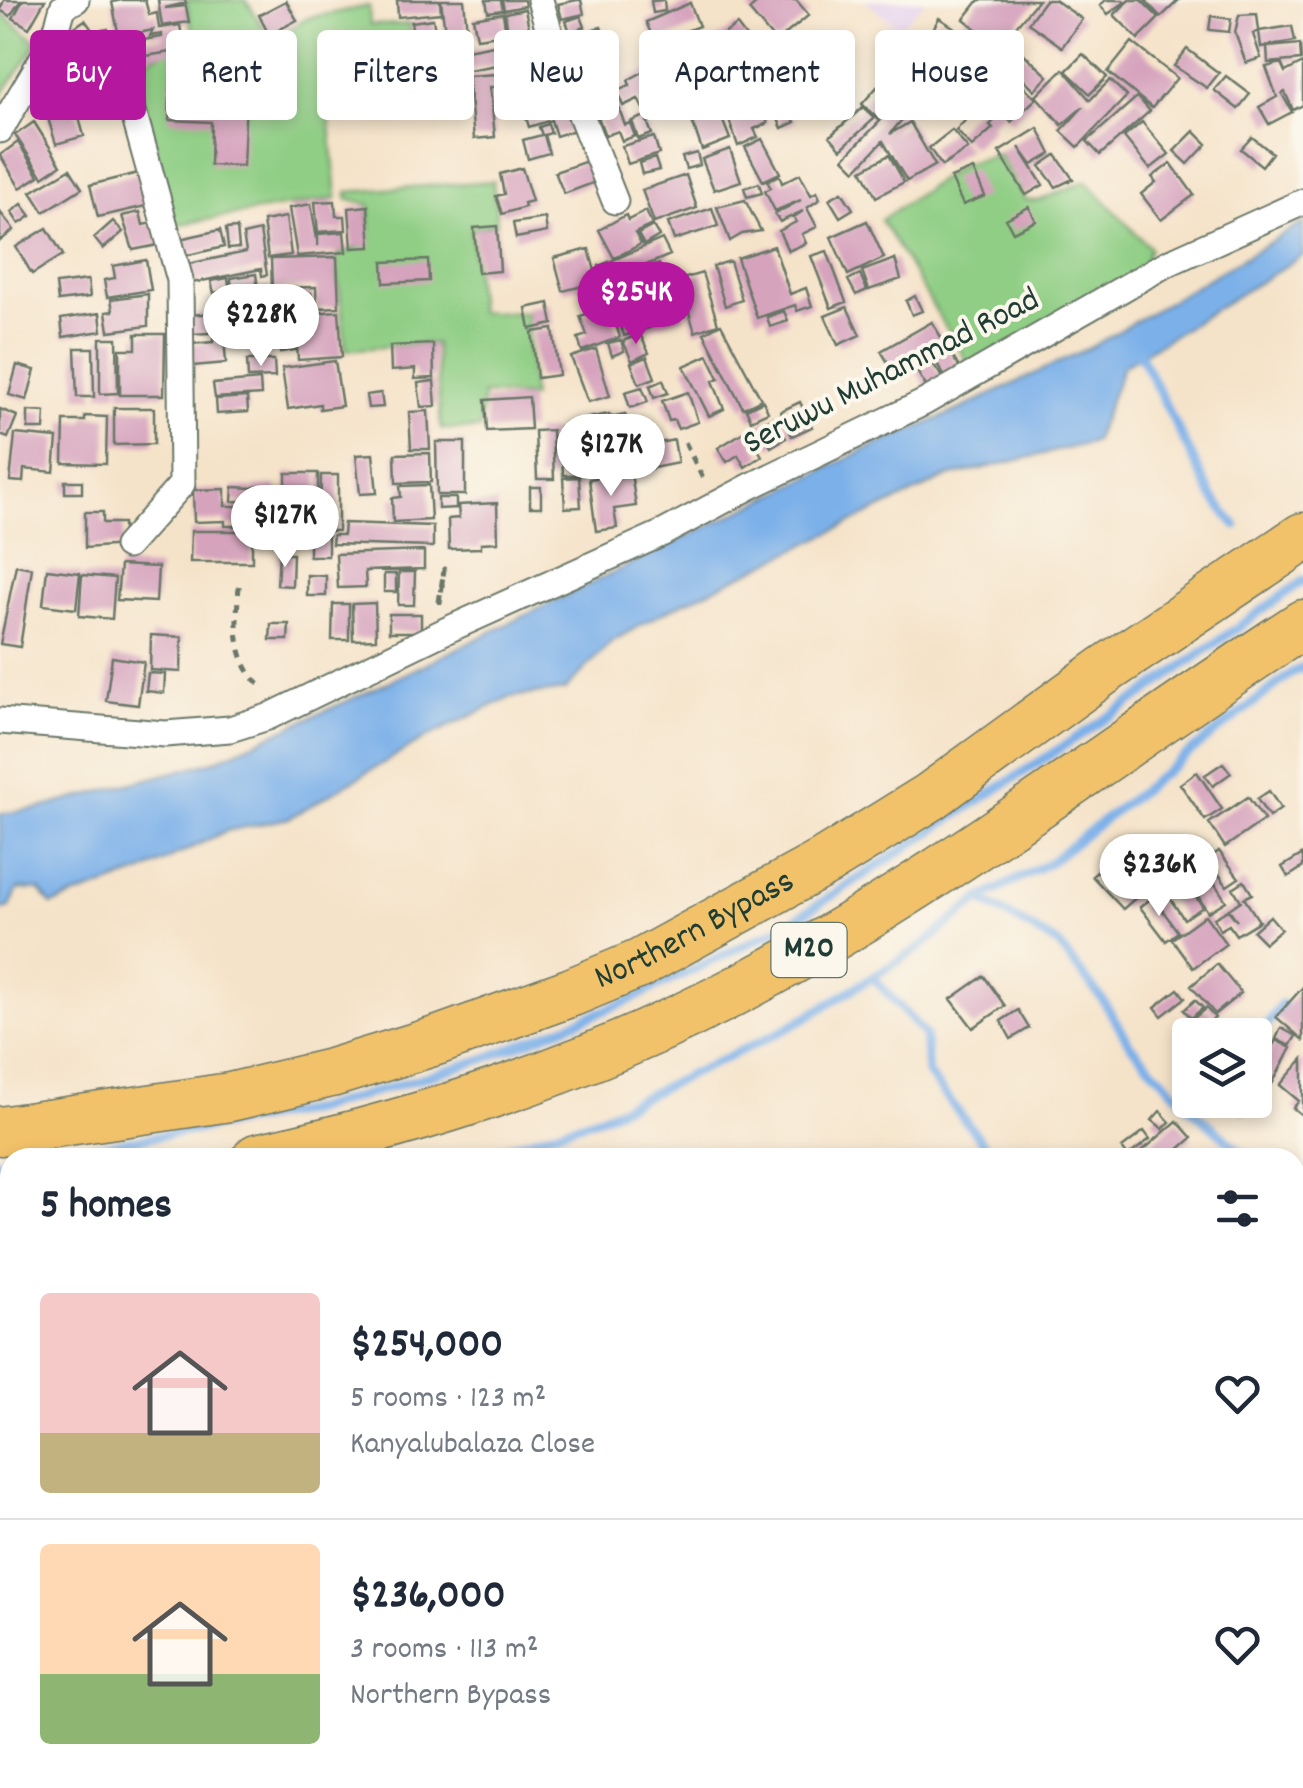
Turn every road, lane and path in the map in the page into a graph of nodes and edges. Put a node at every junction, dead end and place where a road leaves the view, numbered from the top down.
1 (76, 0) edge
2 (540, 0) edge
3 (57, 30) edge
4 (30, 79) edge
5 (136, 120) edge
6 (0, 130) edge
7 (615, 201) dead end
8 (1303, 202) edge
9 (685, 442) dead end
10 (722, 502) junction
11 (1303, 538) edge
12 (128, 546) dead end
13 (239, 586) dead end
14 (1303, 624) edge
15 (289, 708) junction
16 (0, 721) edge
17 (0, 1131) edge
18 (300, 1148) edge

1 - 3 street
2 - 7 street
4 - 6 street
5 - 12 street
8 - 10 street, Seruwu Muhammad Road
9 - 10 path
10 - 15 street, Seruwu Muhammad Road
11 - 17 highway, Northern Bypass
13 - 15 path
14 - 18 highway, Northern Bypass / M20
15 - 16 street, Seruwu Muhammad Road

